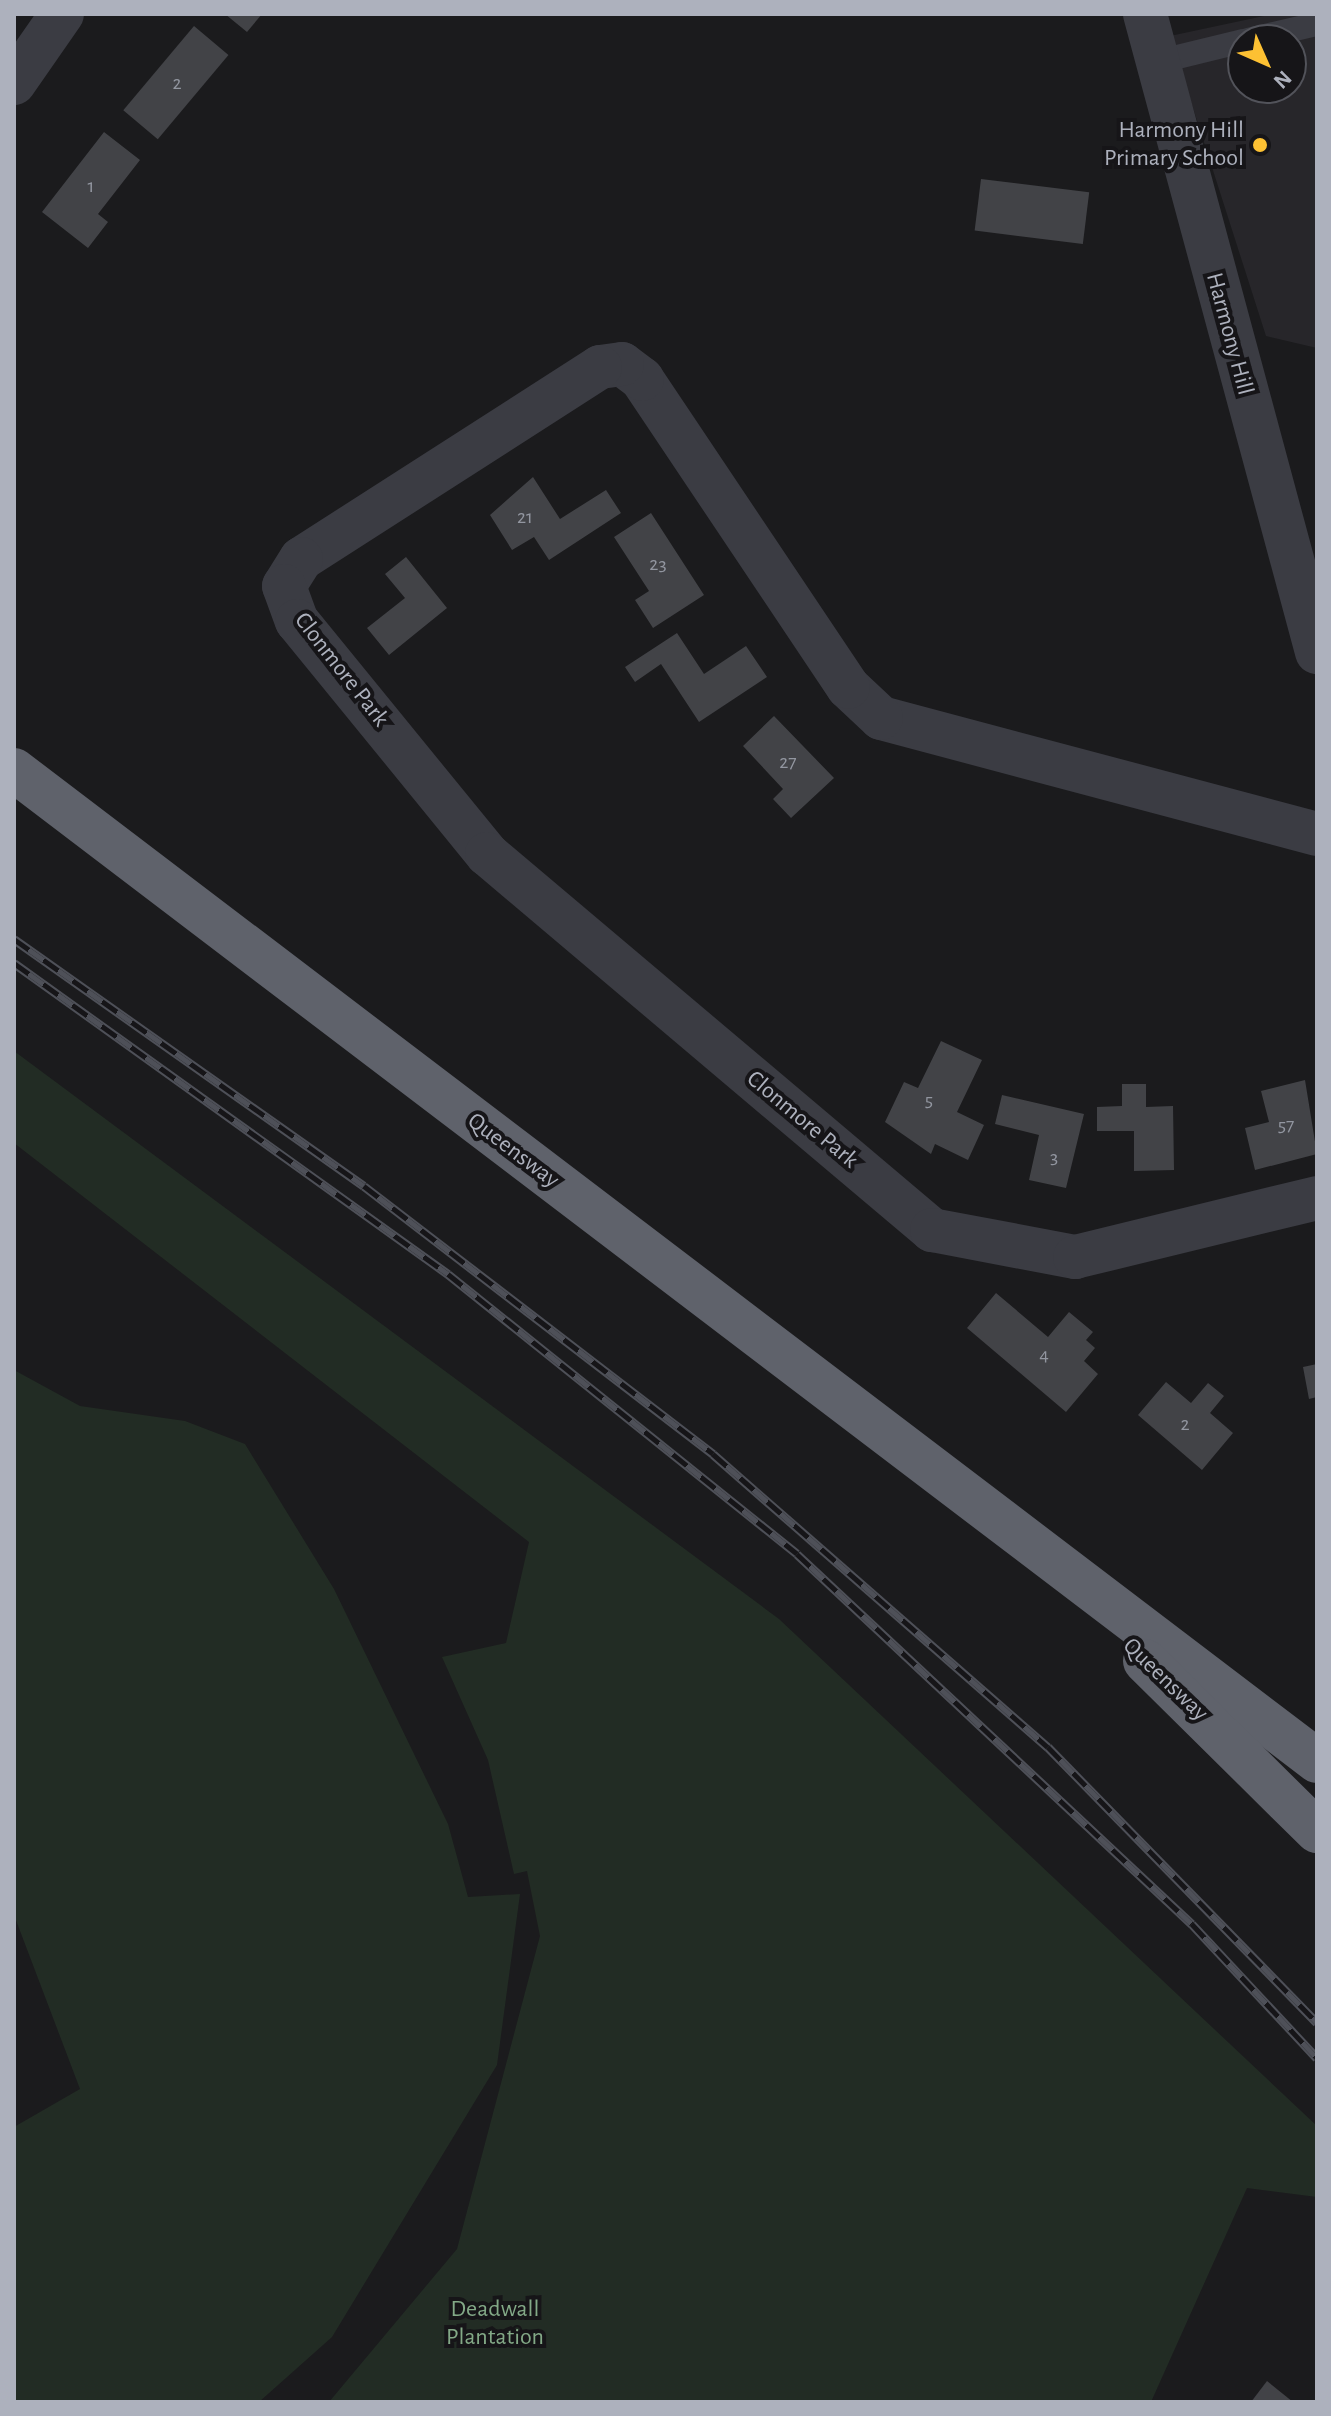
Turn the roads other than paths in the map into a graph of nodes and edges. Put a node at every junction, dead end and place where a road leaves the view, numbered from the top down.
1 (62, 14) edge
2 (1145, 14) edge
3 (1227, 44) edge
4 (1157, 62) junction
5 (14, 83) edge
6 (1317, 652) edge
7 (14, 770) edge
8 (1317, 834) edge
9 (1317, 1198) edge
10 (1012, 1532) junction
11 (1317, 1761) edge
12 (1317, 1831) edge

1 - 5 street
2 - 4 street, Harmony Hill
3 - 4 lane
4 - 6 street, Harmony Hill
7 - 10 highway, Queensway
8 - 9 street, Clonmore Park
10 - 11 highway, Queensway
10 - 12 highway, Queensway

